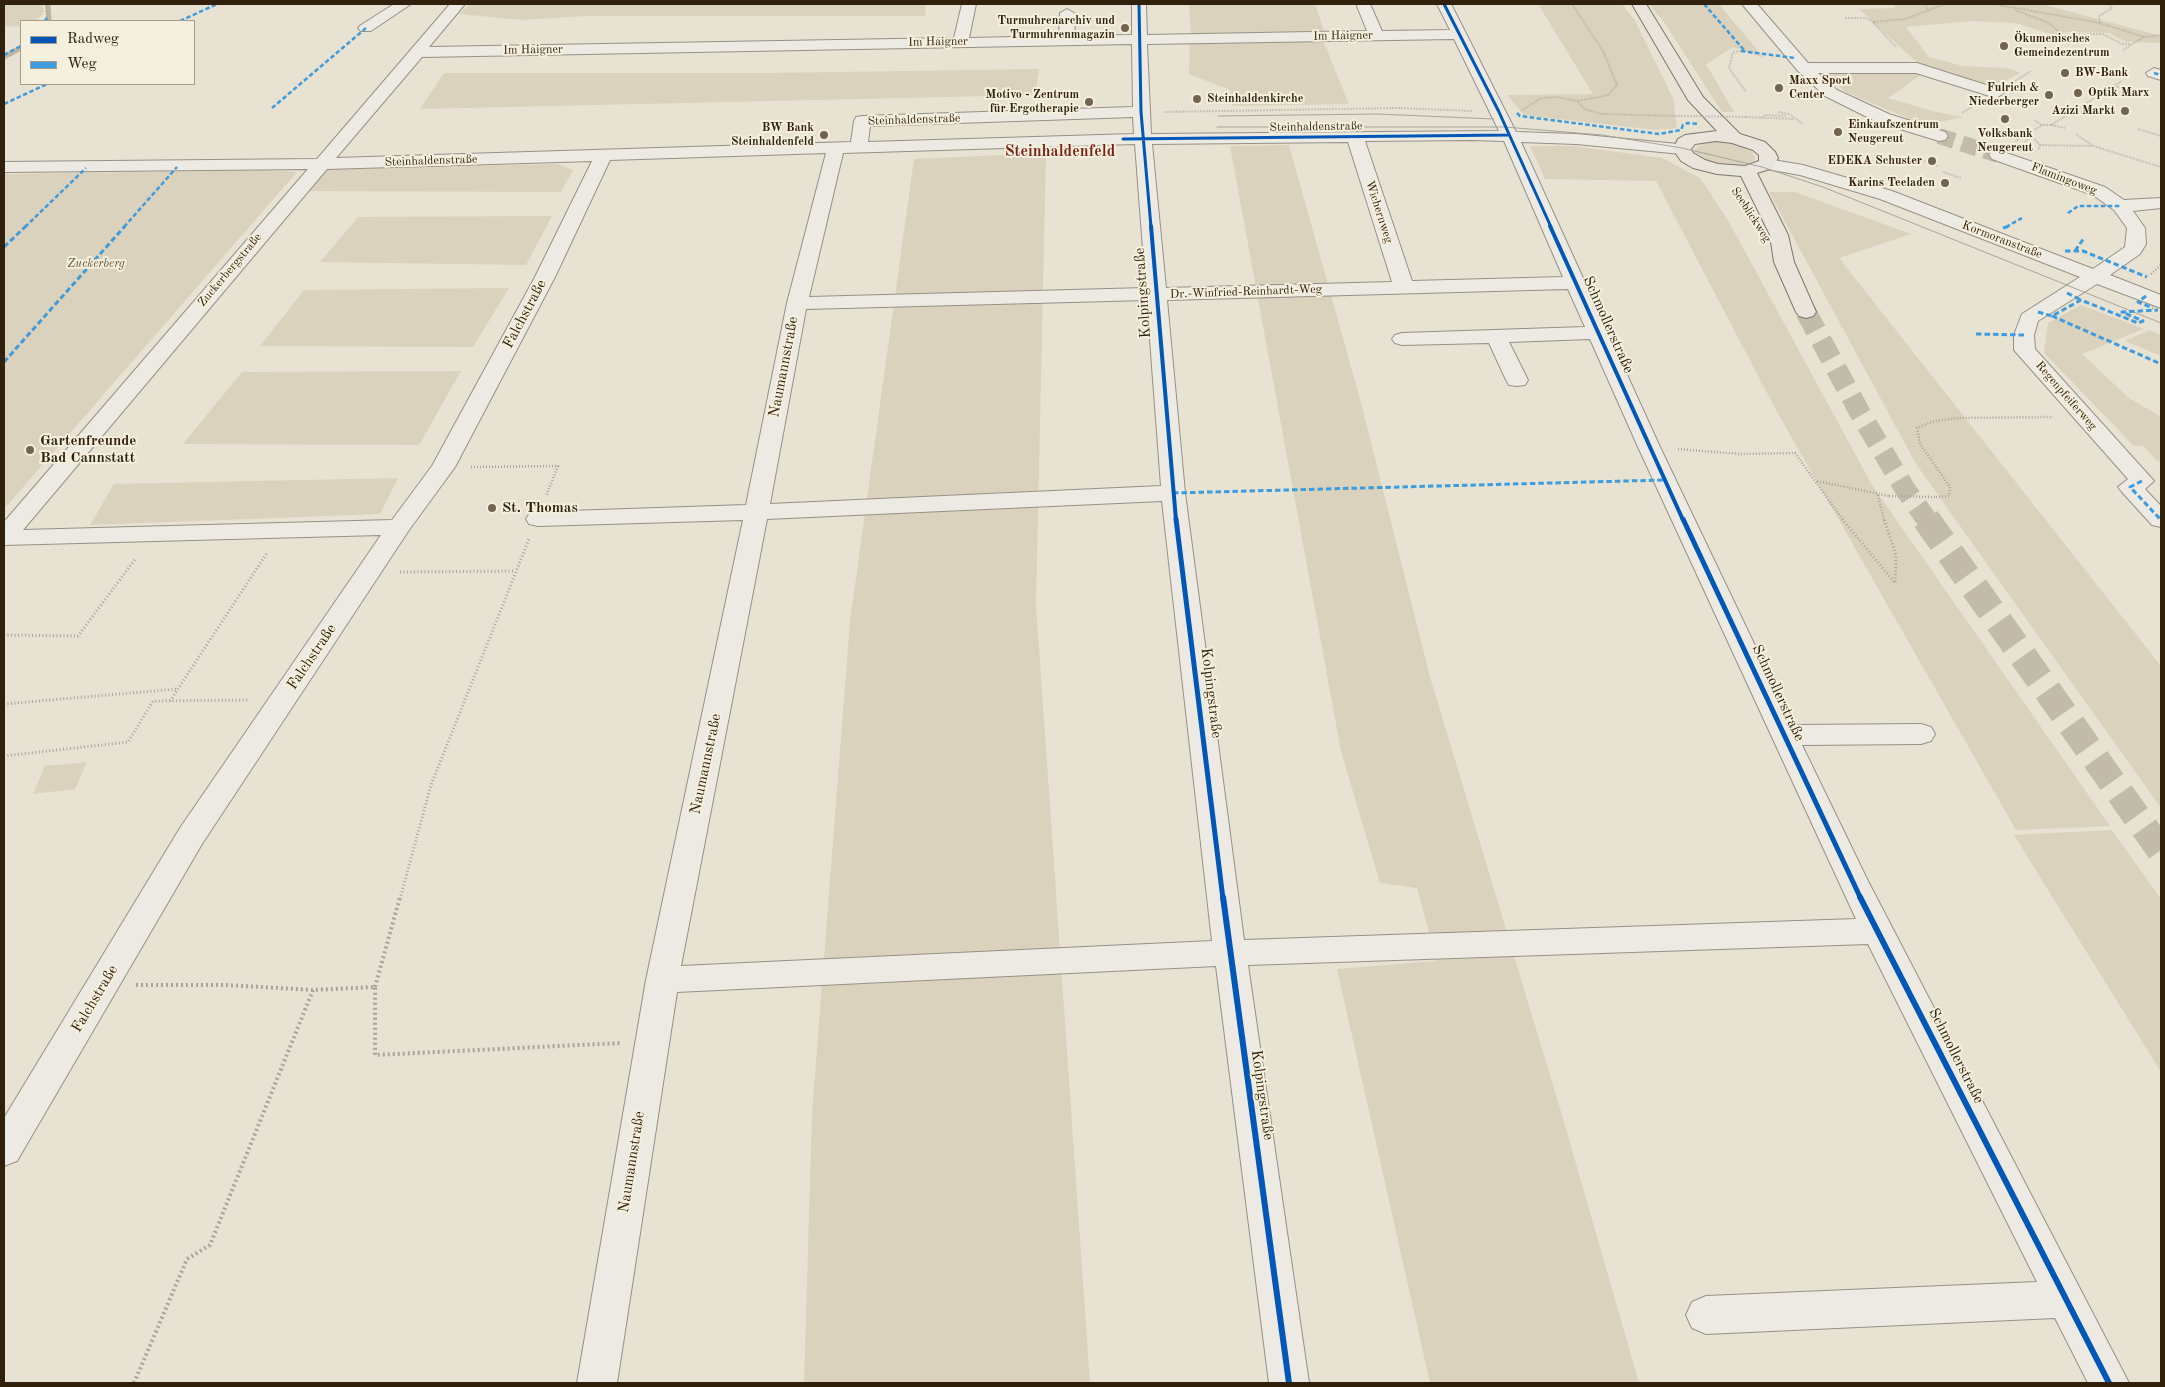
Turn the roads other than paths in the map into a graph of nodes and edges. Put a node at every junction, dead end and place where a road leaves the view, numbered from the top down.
1 (404, 4) edge
2 (458, 4) edge
3 (969, 4) edge
4 (1139, 4) edge
5 (1444, 4) edge
6 (1639, 4) edge
7 (1750, 4) edge
8 (1364, 6) dead end
9 (1067, 13) dead end
10 (366, 28) dead end
11 (1459, 34) junction
12 (1376, 35) junction
13 (1140, 38) junction
14 (1067, 39) junction
15 (961, 42) junction
16 (417, 52) junction
17 (1804, 68) junction
18 (1996, 93) dead end
19 (1696, 100) junction
20 (1504, 124) junction
21 (1143, 126) junction
22 (1939, 136) tunnel mouth
23 (1355, 137) junction
24 (1701, 137) junction
25 (1734, 138) junction
26 (846, 148) junction
27 (1682, 149) junction
28 (2002, 150) tunnel mouth
29 (603, 156) junction
30 (1767, 158) junction
31 (320, 164) junction
32 (4, 167) edge
33 (1717, 169) junction
34 (1747, 171) junction
35 (2161, 204) edge
36 (2120, 206) junction
37 (1784, 262) junction
38 (2094, 276) junction
39 (1576, 282) junction
40 (1404, 287) junction
41 (1156, 295) junction
42 (2161, 302) edge
43 (797, 303) junction
44 (1806, 312) tunnel mouth
45 (1597, 333) junction
46 (1496, 336) junction
47 (1402, 339) dead end
48 (1517, 380) dead end
49 (1173, 494) junction
50 (755, 512) junction
51 (538, 519) road end
52 (2161, 520) edge
53 (399, 527) junction
54 (4, 537) edge
55 (1921, 734) dead end
56 (1784, 735) junction
57 (1878, 932) junction
58 (1230, 953) junction
59 (662, 980) junction
60 (4, 1150) edge
61 (2066, 1299) junction
62 (1706, 1315) dead end
63 (597, 1383) edge
64 (1289, 1383) edge
65 (2108, 1383) edge

1 - 10 street
2 - 16 street, Zuckerbergstraße
3 - 15 street
4 - 13 street, Kolpingstraße
5 - 11 street, Schmollerstraße
6 - 19 main road
7 - 17 street
8 - 12 street
9 - 14 street
11 - 12 street, Im Haigner
11 - 20 street, Schmollerstraße
12 - 13 street, Im Haigner
13 - 14 street, Im Haigner
13 - 21 street, Kolpingstraße
14 - 15 street, Im Haigner
15 - 16 street, Im Haigner
16 - 31 street, Zuckerbergstraße
17 - 18 street
17 - 22 street
19 - 24 main road
19 - 25 main road
20 - 23 street, Steinhaldenstraße
20 - 27 street, Steinhaldenstraße
20 - 39 street, Schmollerstraße
21 - 23 street, Steinhaldenstraße
21 - 26 street, Steinhaldenstraße
21 - 26 street, Steinhaldenstraße
21 - 41 street, Kolpingstraße
23 - 40 street, Wichernweg
24 - 25 main road
24 - 27 main road
25 - 30 main road
26 - 29 street, Steinhaldenstraße
26 - 43 street, Naumannstraße
27 - 33 main road
28 - 36 street, Flamingoweg
29 - 31 street, Steinhaldenstraße
29 - 53 street, Falchstraße
30 - 34 main road
30 - 38 street, Kormoranstraße
31 - 32 street, Steinhaldenstraße
31 - 54 street, Zuckerbergstraße
33 - 34 main road
33 - 37 main road, Seeblickweg
34 - 37 main road, Seeblickweg
35 - 36 street
36 - 38 street, Flamingoweg
37 - 44 main road, Seeblickweg
38 - 42 street, Kormoranstraße
38 - 52 street, Regenpfeiferweg
39 - 40 street, Dr.-Winfried-Reinhardt-Weg
39 - 45 street, Schmollerstraße
40 - 41 street, Dr.-Winfried-Reinhardt-Weg
41 - 43 street, Dr.-Winfried-Reinhardt-Weg
41 - 49 street, Kolpingstraße
43 - 50 street, Naumannstraße
45 - 46 street
45 - 56 street, Schmollerstraße
46 - 47 street
46 - 48 street
49 - 50 street
49 - 58 street, Kolpingstraße
50 - 51 street
50 - 59 street, Naumannstraße
53 - 54 street, Zuckerbergstraße
53 - 60 street, Falchstraße
55 - 56 street
56 - 57 street, Schmollerstraße
57 - 58 street
57 - 61 street, Schmollerstraße
58 - 59 street
58 - 64 street, Kolpingstraße
59 - 63 street, Naumannstraße
61 - 62 street
61 - 65 street, Schmollerstraße

